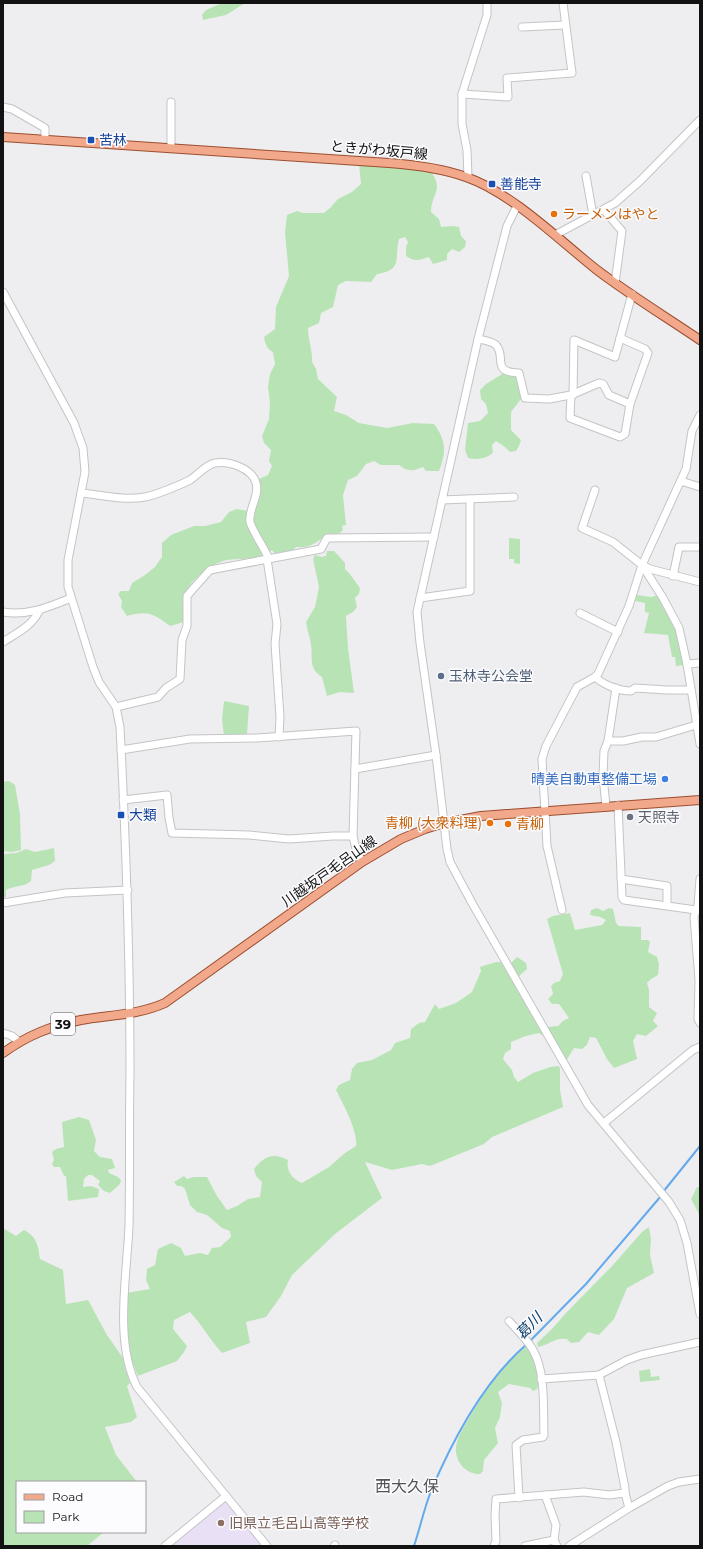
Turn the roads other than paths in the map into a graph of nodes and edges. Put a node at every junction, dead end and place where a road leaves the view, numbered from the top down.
1 (487, 3) edge
2 (563, 3) edge
3 (565, 24) junction
4 (522, 27) dead end
5 (462, 94) junction
6 (171, 102) dead end
7 (3, 107) edge
8 (700, 120) edge
9 (3, 137) edge
10 (45, 140) junction
11 (171, 148) junction
12 (586, 176) dead end
13 (468, 177) junction
14 (517, 206) junction
15 (604, 210) junction
16 (594, 215) junction
17 (554, 235) junction
18 (615, 282) junction
19 (3, 292) edge
20 (632, 294) junction
21 (620, 338) junction
22 (478, 339) junction
23 (700, 340) edge
24 (572, 395) junction
25 (630, 404) junction
26 (700, 415) edge
27 (681, 481) junction
28 (700, 486) edge
29 (595, 490) dead end
30 (81, 493) junction
31 (514, 497) dead end
32 (470, 499) junction
33 (442, 500) junction
34 (434, 537) junction
35 (700, 548) edge
36 (267, 559) junction
37 (642, 565) junction
38 (673, 576) junction
39 (700, 582) edge
40 (71, 598) junction
41 (420, 598) junction
42 (39, 611) junction
43 (3, 612) edge
44 (580, 613) dead end
45 (618, 632) junction
46 (3, 642) edge
47 (700, 663) edge
48 (687, 664) junction
49 (595, 677) junction
50 (616, 688) junction
51 (691, 690) junction
52 (116, 707) junction
53 (698, 728) edge
54 (279, 736) junction
55 (608, 741) junction
56 (700, 744) edge
57 (121, 750) junction
58 (436, 755) junction
59 (355, 769) junction
60 (123, 800) junction
61 (700, 800) edge
62 (618, 805) junction
63 (606, 806) junction
64 (544, 811) junction
65 (444, 823) junction
66 (353, 836) junction
67 (362, 862) junction
68 (621, 879) junction
69 (700, 879) edge
70 (128, 890) junction
71 (3, 903) edge
72 (667, 906) junction
73 (562, 910) dead end
74 (697, 914) edge
75 (129, 1014) junction
76 (700, 1023) edge
77 (3, 1033) edge
78 (19, 1042) junction
79 (700, 1047) edge
80 (3, 1053) edge
81 (604, 1123) junction
82 (700, 1314) edge
83 (509, 1321) dead end
84 (700, 1342) edge
85 (599, 1375) junction
86 (541, 1379) junction
87 (700, 1479) edge
88 (625, 1493) junction
89 (545, 1495) junction
90 (226, 1496) junction
91 (519, 1498) junction
92 (629, 1508) junction
93 (556, 1543) edge
94 (165, 1546) edge
95 (267, 1546) edge
96 (494, 1546) edge
97 (525, 1546) edge
98 (569, 1546) edge

1 - 5 street
2 - 3 street
3 - 4 street
3 - 5 street
5 - 13 street
6 - 11 street
7 - 10 street
8 - 15 street
9 - 10 main road, ときがわ坂戸線
10 - 11 main road, ときがわ坂戸線
11 - 13 main road, ときがわ坂戸線
12 - 16 street
13 - 14 main road, ときがわ坂戸線
14 - 17 main road, ときがわ坂戸線
14 - 22 street
15 - 16 street
15 - 18 street
16 - 17 street
17 - 18 main road, ときがわ坂戸線
18 - 20 main road, ときがわ坂戸線
19 - 30 street
20 - 21 street
20 - 23 main road, ときがわ坂戸線
21 - 24 street
21 - 25 street
22 - 24 street
22 - 33 street
24 - 25 street
24 - 25 street
26 - 27 street
27 - 28 street
27 - 37 street
29 - 37 street
30 - 36 street
30 - 40 street
31 - 32 street
32 - 33 street
32 - 41 street
33 - 34 street
34 - 36 street
34 - 41 street
35 - 38 street
36 - 52 street
36 - 54 street
37 - 38 street
37 - 45 street
37 - 48 street
38 - 39 street
40 - 42 street
40 - 52 street
41 - 58 street
42 - 43 street
42 - 46 street
44 - 45 street
45 - 49 street
47 - 48 street
48 - 51 street
49 - 50 street
49 - 64 street
50 - 51 street
50 - 55 street
51 - 53 street
52 - 57 street
53 - 55 street
53 - 56 street
54 - 57 street
54 - 59 street
55 - 63 street
57 - 60 street
58 - 59 street
58 - 65 street
59 - 66 street
60 - 66 street
60 - 70 street
61 - 62 main road, 川越坂戸毛呂山線 / 39
62 - 63 main road, 川越坂戸毛呂山線 / 39
62 - 68 street
63 - 64 main road, 川越坂戸毛呂山線 / 39
64 - 65 main road, 川越坂戸毛呂山線 / 39
64 - 73 street
65 - 67 main road, 川越坂戸毛呂山線 / 39
65 - 81 street
66 - 67 street
67 - 75 main road, 川越坂戸毛呂山線 / 39
68 - 72 street
68 - 72 street
69 - 74 street
70 - 71 street
70 - 75 street
72 - 74 street
74 - 76 street
75 - 78 main road, 川越坂戸毛呂山線 / 39
75 - 90 street
77 - 78 street
78 - 80 main road, 川越坂戸毛呂山線 / 39
79 - 81 street
81 - 82 street
83 - 86 street
84 - 85 street
85 - 86 street
85 - 88 street
86 - 91 street
87 - 92 street
88 - 89 street
88 - 92 street
89 - 91 street
89 - 93 street
90 - 94 street
90 - 95 street
91 - 96 street
92 - 98 street
93 - 97 street

